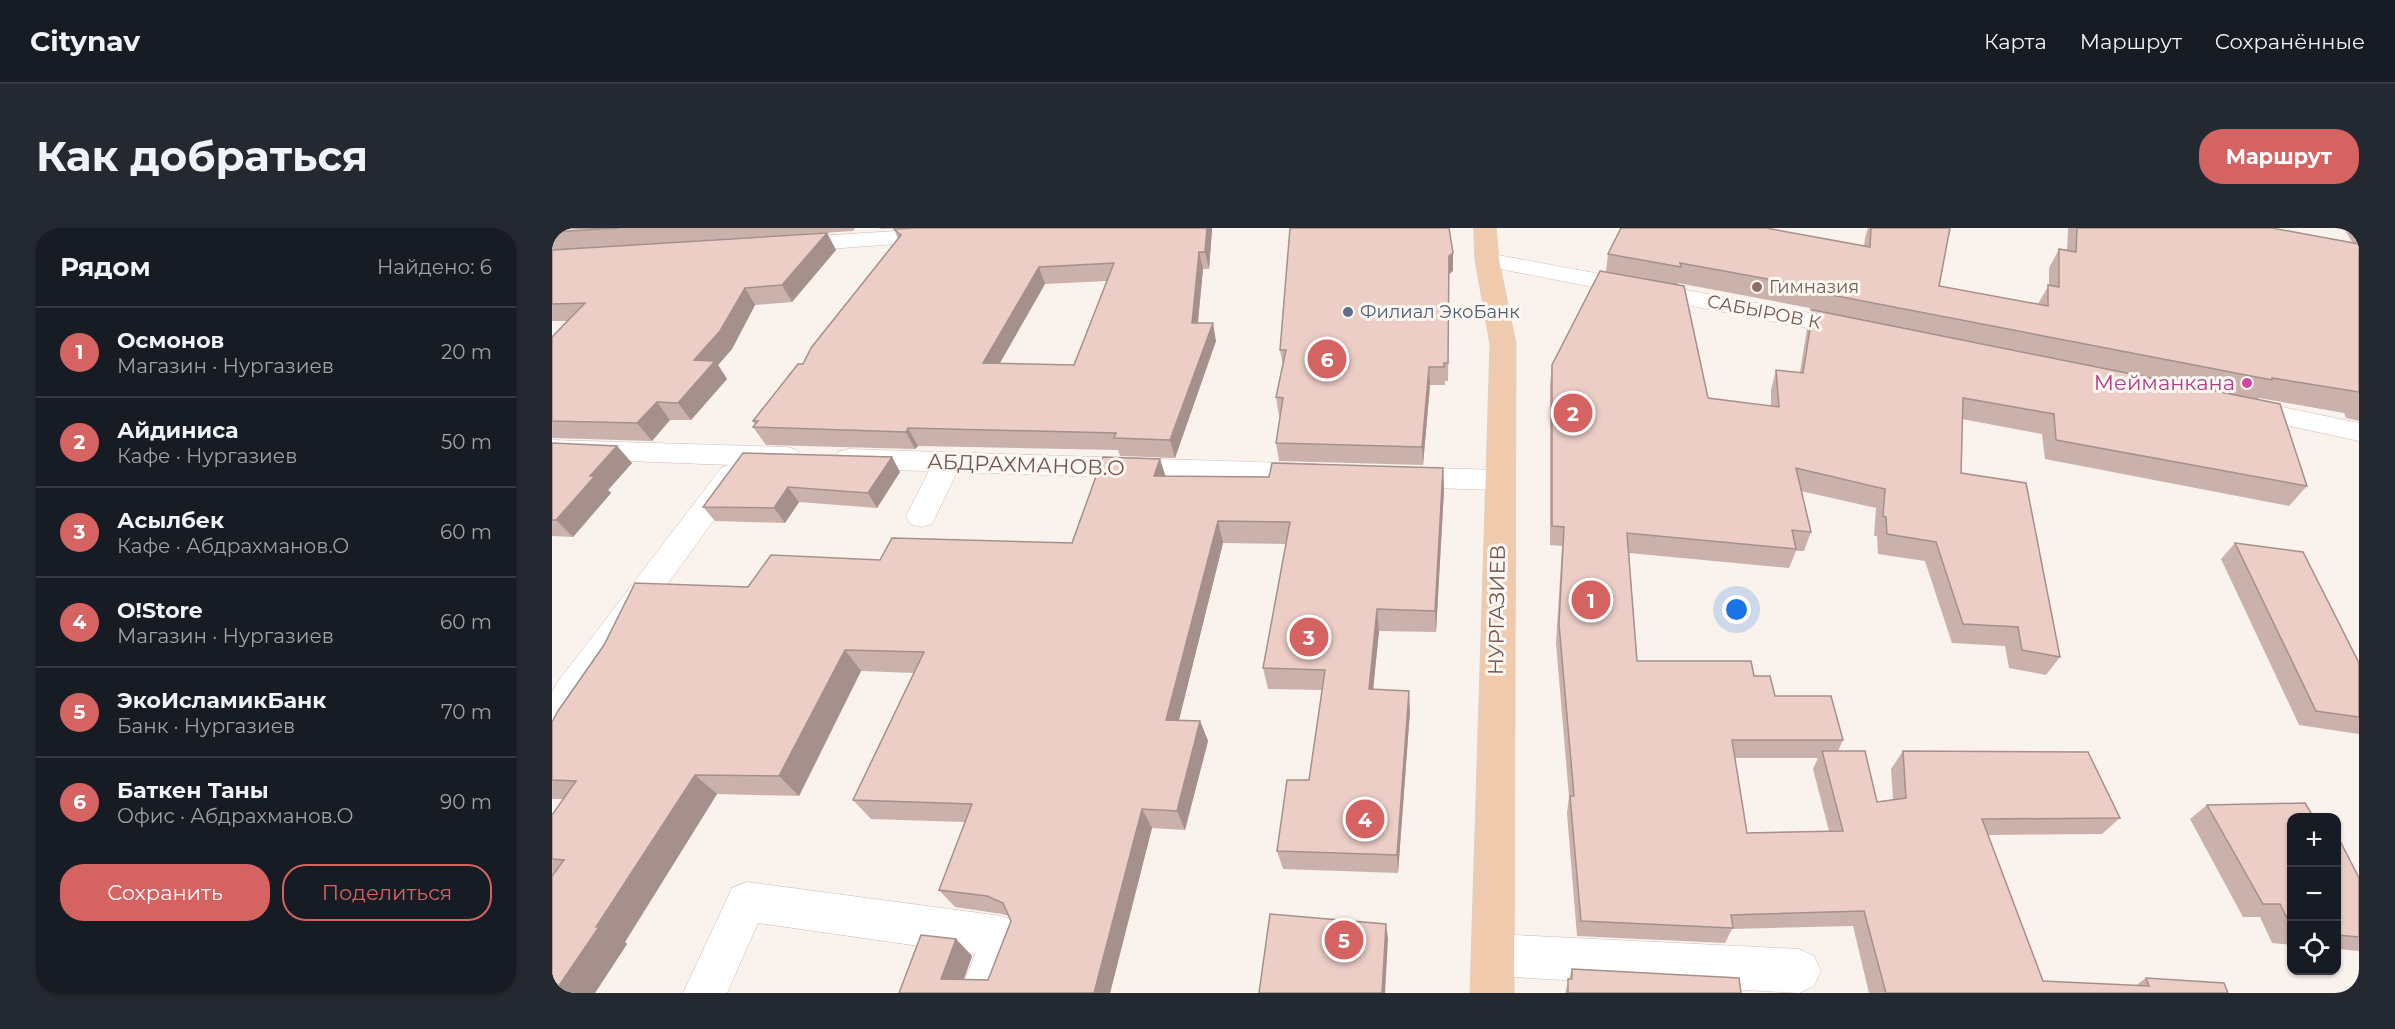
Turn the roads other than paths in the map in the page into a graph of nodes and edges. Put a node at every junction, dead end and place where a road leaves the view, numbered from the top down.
1 (966, 234) edge
2 (1486, 244) edge
3 (767, 246) edge
4 (1873, 333) edge
5 (2220, 404) edge
6 (2359, 432) edge
7 (552, 449) edge
8 (745, 455) junction
9 (948, 462) junction
10 (1499, 480) junction
11 (921, 516) dead end
12 (552, 751) edge
13 (1800, 971) dead end
14 (1492, 974) edge
15 (705, 993) edge
16 (982, 993) edge

1 - 3 street
2 - 4 street, САБЫРОВ К
2 - 10 main road, НУРГАЗИЕВ
5 - 6 street
7 - 8 street, АБДРАХМАНОВ.О
8 - 9 street, АБДРАХМАНОВ.О
8 - 12 street
9 - 10 street, АБДРАХМАНОВ.О
9 - 11 street
10 - 14 main road, НУРГАЗИЕВ
13 - 14 street
15 - 16 street

